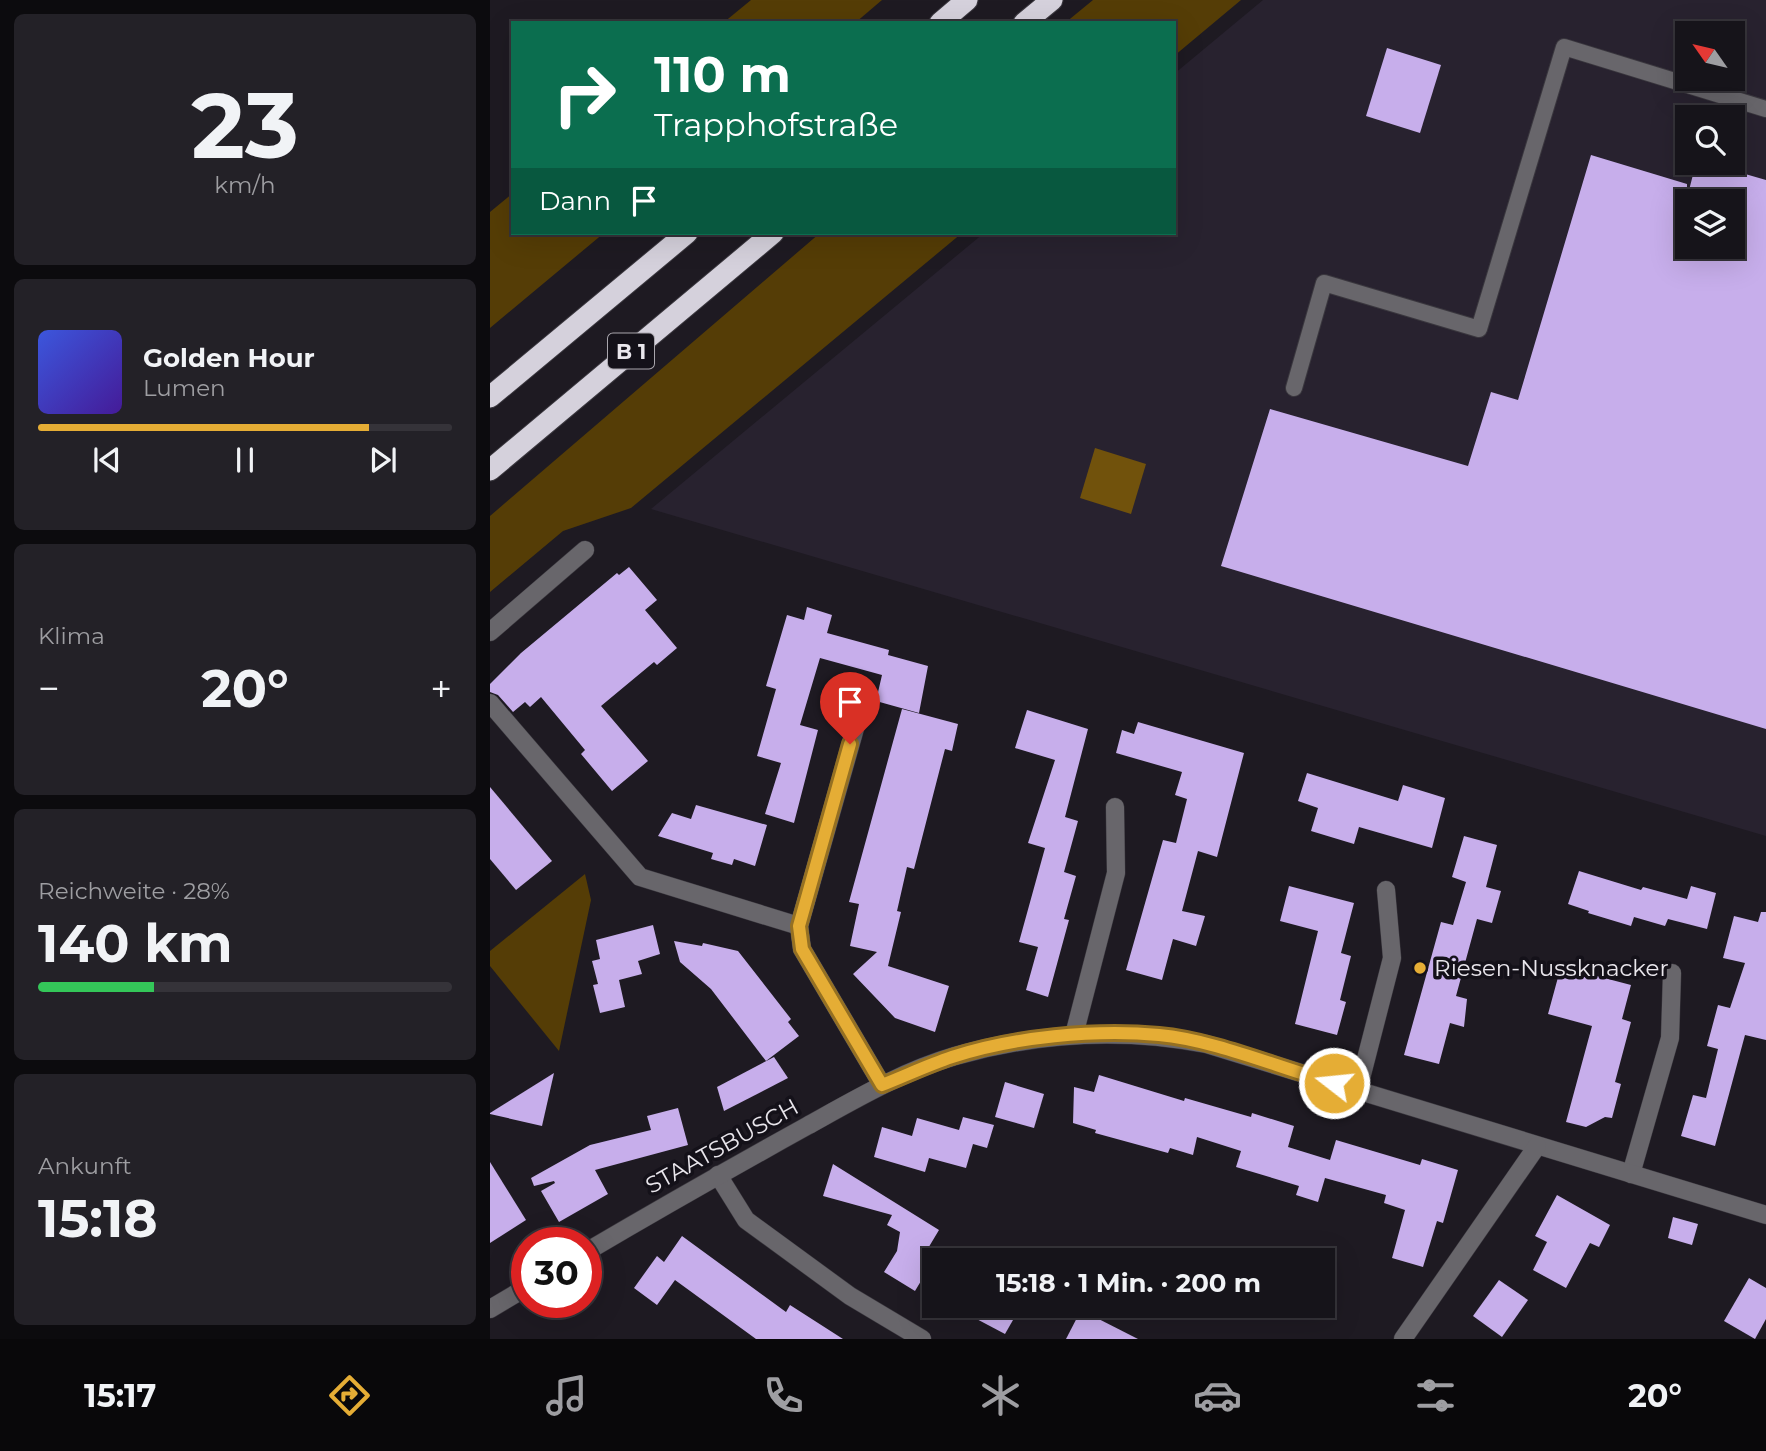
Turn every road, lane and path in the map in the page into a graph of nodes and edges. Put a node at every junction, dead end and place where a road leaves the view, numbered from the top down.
1 (967, 0) edge
2 (1052, 0) edge
3 (942, 21) edge
4 (1026, 21) edge
5 (1766, 109) edge
6 (685, 235) edge
7 (771, 235) edge
8 (1294, 388) dead end
9 (490, 397) edge
10 (490, 470) edge
11 (585, 551) dead end
12 (490, 632) edge
13 (490, 702) edge
14 (858, 718) dead end
15 (1115, 807) dead end
16 (1386, 890) dead end
17 (799, 926) junction
18 (1672, 973) dead end
19 (1074, 1035) junction
20 (882, 1085) junction
21 (1359, 1090) junction
22 (1537, 1146) junction
23 (1631, 1174) junction
24 (718, 1175) junction
25 (1766, 1215) edge
26 (602, 1243) edge
27 (511, 1297) edge
28 (490, 1309) edge
29 (922, 1339) edge
30 (1403, 1339) edge

1 - 3 highway
2 - 4 highway
5 - 8 lane
6 - 9 highway, B 1
7 - 10 highway, B 1
11 - 12 street
13 - 17 street
14 - 17 street
15 - 19 street
16 - 21 street
17 - 20 street
18 - 23 street
19 - 20 street, STAATSBUSCH
19 - 21 street, STAATSBUSCH
20 - 24 street, STAATSBUSCH
21 - 22 street, STAATSBUSCH
22 - 23 street, STAATSBUSCH
22 - 30 street
23 - 25 street, STAATSBUSCH
24 - 26 street, STAATSBUSCH
24 - 29 street
27 - 28 street

